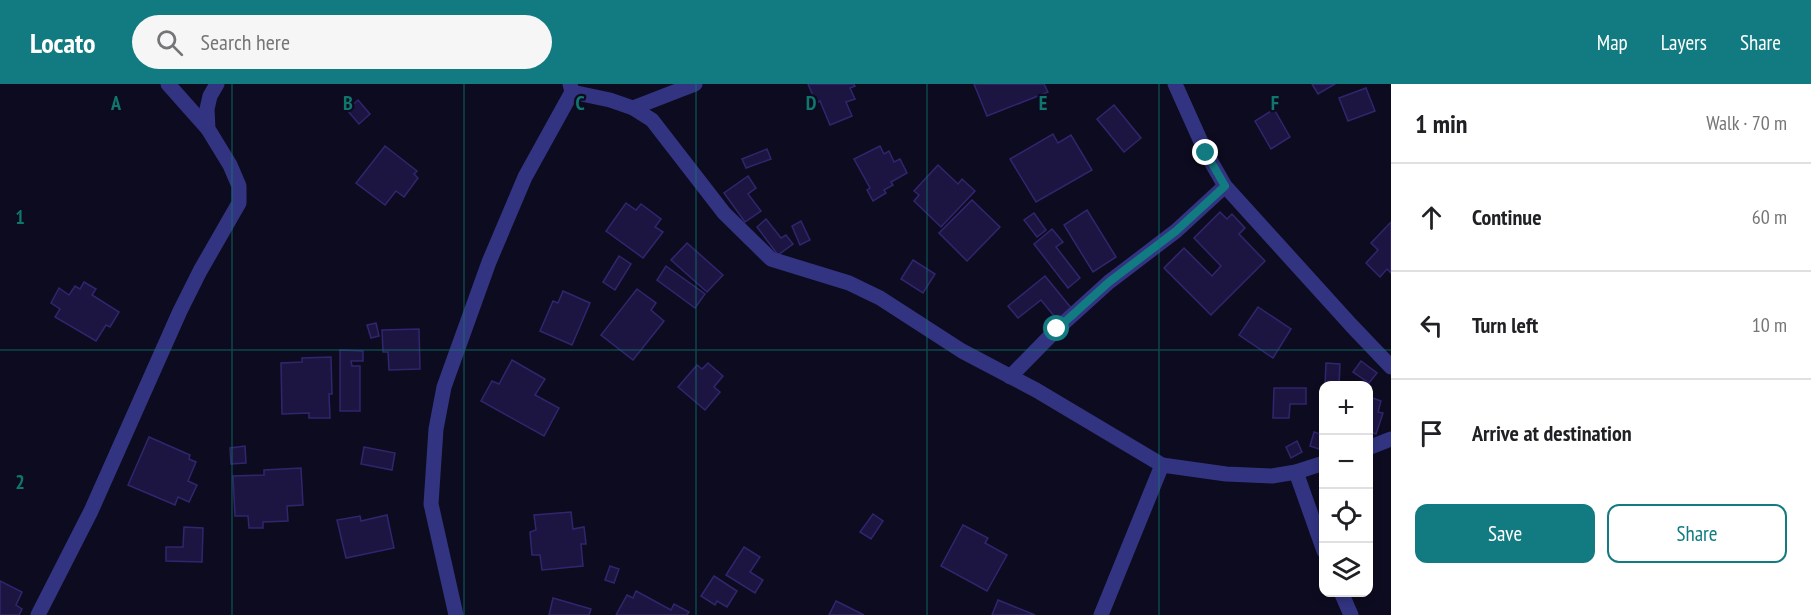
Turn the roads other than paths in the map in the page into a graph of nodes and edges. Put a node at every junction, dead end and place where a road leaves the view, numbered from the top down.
1 (168, 84) edge
2 (217, 84) edge
3 (695, 84) edge
4 (1175, 84) edge
5 (571, 88) edge
6 (633, 108) junction
7 (208, 129) junction
8 (1225, 186) junction
9 (1391, 367) edge
10 (1010, 377) junction
11 (1391, 439) edge
12 (1373, 446) edge
13 (1319, 464) edge
14 (1162, 465) junction
15 (1296, 472) junction
16 (1320, 543) edge
17 (1343, 597) edge
18 (38, 615) edge
19 (456, 615) edge
20 (1101, 615) edge
21 (1351, 615) edge

1 - 7 street
2 - 7 street
3 - 6 street
4 - 8 street
5 - 6 street
5 - 19 street
6 - 10 street
7 - 18 street
8 - 9 street
8 - 10 street
10 - 14 street
11 - 12 street
13 - 15 street
14 - 15 street
14 - 20 street
15 - 16 street
17 - 21 street

